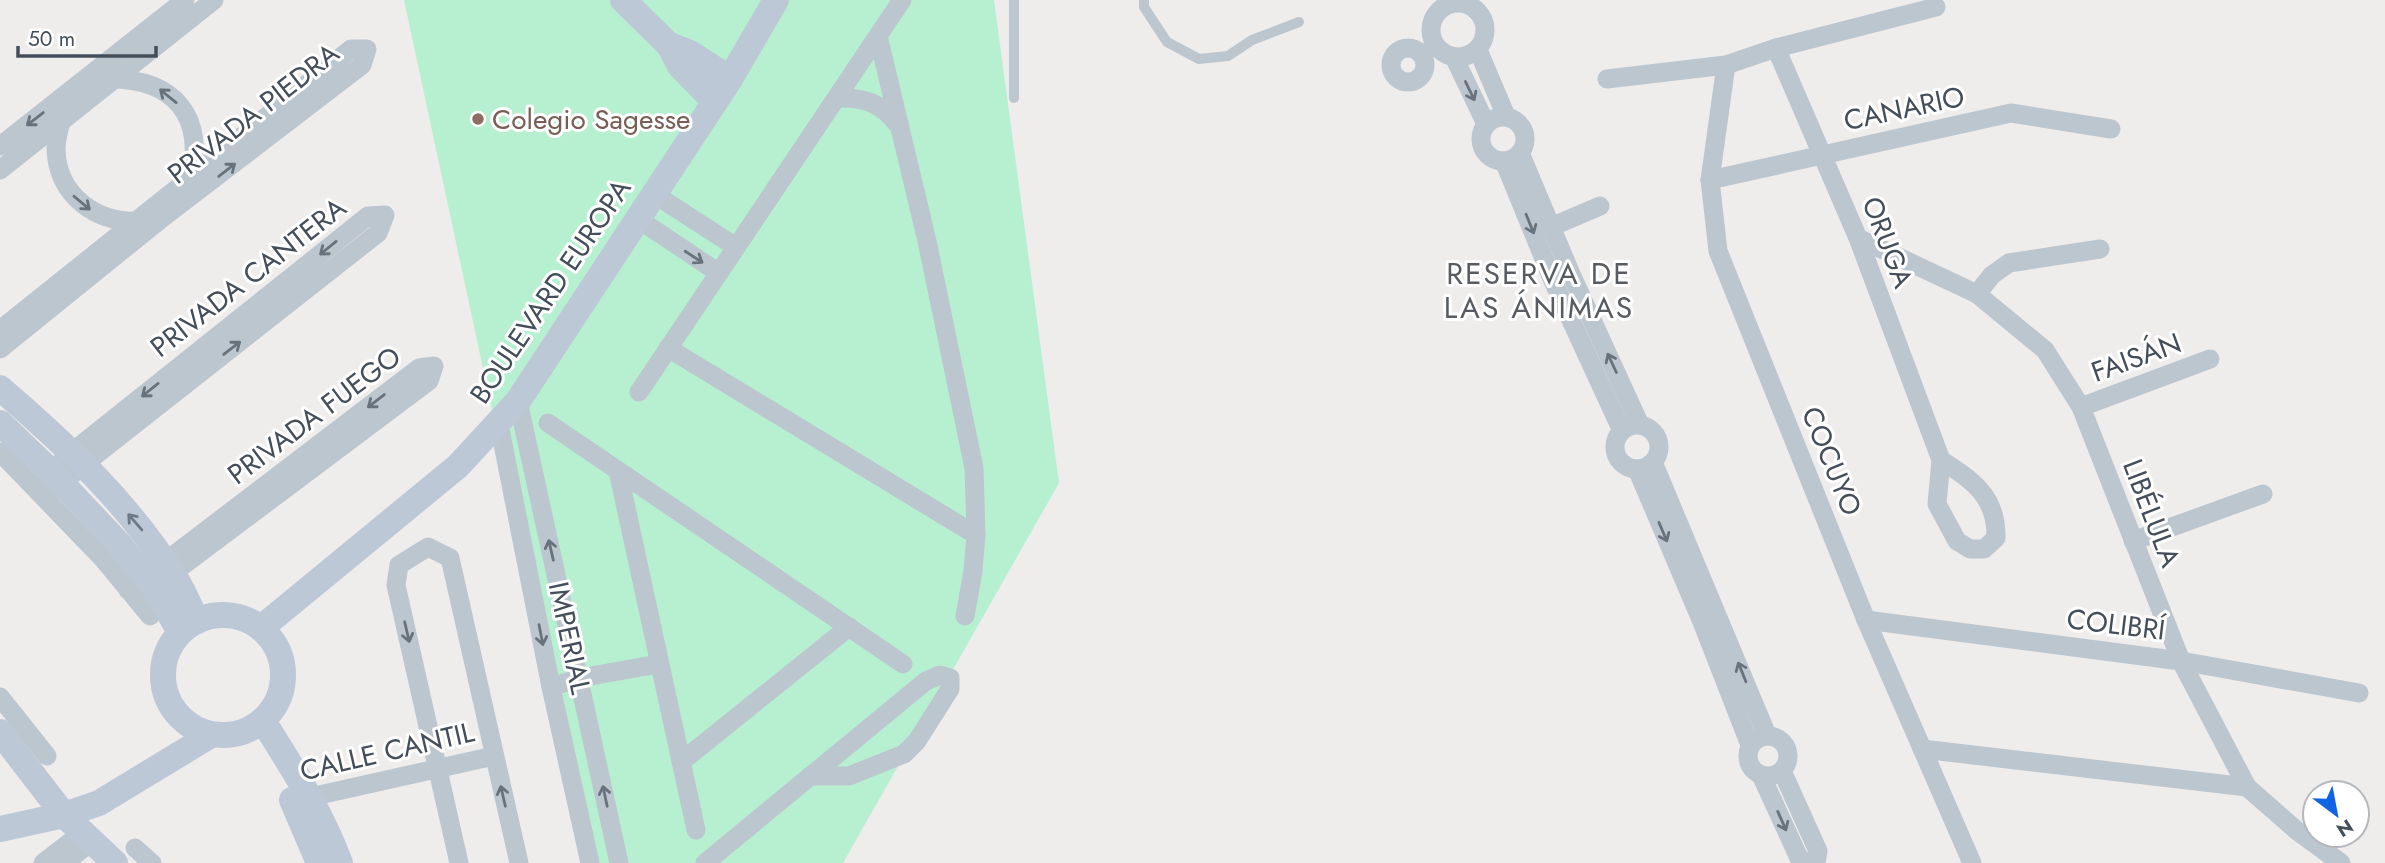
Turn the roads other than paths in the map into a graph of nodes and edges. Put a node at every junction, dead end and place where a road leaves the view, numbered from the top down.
1 (185, 0) edge
2 (623, 0) edge
3 (776, 0) edge
4 (902, 0) edge
5 (1013, 0) edge
6 (1144, 0) edge
7 (207, 2) edge
8 (1447, 3) edge
9 (1481, 7) edge
10 (1936, 7) dead end
11 (1299, 22) dead end
12 (878, 36) junction
13 (669, 45) junction
14 (1776, 48) junction
15 (1478, 50) junction
16 (1439, 55) junction
17 (1726, 65) junction
18 (86, 79) junction
19 (116, 79) junction
20 (730, 79) junction
21 (1607, 79) dead end
22 (66, 95) junction
23 (837, 98) junction
24 (1013, 98) dead end
25 (715, 102) junction
26 (1506, 116) junction
27 (61, 121) junction
28 (1486, 124) junction
29 (899, 126) junction
30 (2111, 129) dead end
31 (0, 146) edge
32 (1823, 155) junction
33 (1512, 157) junction
34 (0, 170) edge
35 (191, 176) junction
36 (1710, 180) junction
37 (654, 194) junction
38 (185, 202) junction
39 (1600, 206) dead end
40 (161, 219) junction
41 (638, 219) junction
42 (135, 221) junction
43 (1551, 227) junction
44 (1858, 238) junction
45 (736, 247) junction
46 (2101, 249) dead end
47 (719, 273) junction
48 (1562, 278) junction
49 (56, 293) junction
50 (1977, 294) junction
51 (281, 298) junction
52 (0, 330) edge
53 (668, 348) junction
54 (0, 349) edge
55 (2210, 359) dead end
56 (0, 388) edge
57 (639, 392) dead end
58 (518, 401) junction
59 (2081, 407) junction
60 (0, 423) edge
61 (548, 423) dead end
62 (499, 424) junction
63 (1631, 428) junction
64 (0, 452) edge
65 (77, 459) junction
66 (1941, 460) dead end
67 (1645, 466) junction
68 (618, 471) junction
69 (48, 484) junction
70 (2263, 494) dead end
71 (264, 496) junction
72 (976, 535) junction
73 (2133, 541) junction
74 (151, 582) junction
75 (150, 616) dead end
76 (965, 616) dead end
77 (1866, 620) junction
78 (188, 627) junction
79 (849, 627) junction
80 (261, 628) junction
81 (2181, 661) junction
82 (659, 664) junction
83 (903, 664) dead end
84 (580, 678) junction
85 (551, 687) junction
86 (2359, 693) dead end
87 (2, 712) edge
88 (179, 717) junction
89 (255, 726) junction
90 (211, 735) junction
91 (1759, 740) junction
92 (1922, 749) junction
93 (47, 756) dead end
94 (494, 756) junction
95 (681, 762) junction
96 (437, 768) junction
97 (1782, 771) junction
98 (150, 773) junction
99 (1761, 775) junction
100 (810, 776) junction
101 (2247, 787) junction
102 (302, 799) junction
103 (0, 829) edge
104 (80, 830) junction
105 (696, 830) dead end
106 (320, 846) edge
107 (125, 855) edge
108 (43, 863) edge
109 (65, 863) edge
110 (152, 863) edge
111 (340, 863) edge
112 (459, 863) edge
113 (519, 863) edge
114 (590, 863) edge
115 (619, 863) edge
116 (705, 863) edge
117 (1808, 863) edge
118 (1816, 863) edge
119 (1972, 863) edge
120 (2341, 863) edge

1 - 18 street
2 - 13 main road
3 - 20 main road, BOULEVARD EUROPA
4 - 12 street
5 - 24 lane
6 - 11 lane
7 - 19 street
8 - 9 street
8 - 16 street
9 - 15 street
10 - 14 street
12 - 23 street
12 - 29 street
13 - 20 main road
13 - 25 main road
14 - 17 street
14 - 32 street, ORUGA
15 - 16 street
15 - 26 street
16 -> 28 street
17 - 21 street
17 - 36 street, COCUYO
18 - 19 street
18 - 22 street
19 - 27 street
35 -> 19 street
20 - 25 main road, BOULEVARD EUROPA
22 - 27 street
22 -> 31 street
23 - 29 street
23 - 45 street
25 - 37 main road, BOULEVARD EUROPA
26 - 28 street
26 - 33 street
27 - 34 street
27 -> 42 street
28 - 33 street
29 - 72 street
30 - 32 street, CANARIO
32 - 36 street, CANARIO
32 - 44 street, ORUGA
33 - 43 street
33 -> 48 street
35 - 38 street
38 -> 35 street, PRIVADA PIEDRA
35 - 42 street, PRIVADA PIEDRA
36 - 77 street, COCUYO
37 - 41 main road, BOULEVARD EUROPA
37 - 45 street
38 - 40 street, PRIVADA PIEDRA
39 - 43 street
40 - 42 street
40 - 49 street, PRIVADA PIEDRA
41 -> 47 street
41 - 58 main road, BOULEVARD EUROPA
42 - 49 street, PRIVADA PIEDRA
43 - 48 street
44 - 50 street, LIBÉLULA
44 - 66 street, ORUGA
45 - 47 street
46 - 50 street
47 - 53 street
48 - 63 street
49 - 52 street, PRIVADA PIEDRA
49 - 54 street, PRIVADA PIEDRA
50 - 59 street, LIBÉLULA
51 -> 51 street, PRIVADA CANTERA
51 - 65 street, PRIVADA CANTERA
53 - 57 street
53 - 72 street
55 - 59 street, FAISÁN
56 - 65 main road
58 - 62 main road, BOULEVARD EUROPA
84 -> 58 street
59 - 73 street, LIBÉLULA
60 - 69 main road
61 - 68 street
62 - 80 main road, BOULEVARD EUROPA
62 -> 85 street, IMPERIAL
63 - 67 street
63 - 67 street
64 - 69 street
65 - 69 street, PRIVADA CANTERA
74 -> 65 main road
67 - 91 street
68 - 79 street
68 - 82 street
69 - 74 main road
70 - 73 street
71 -> 71 street, PRIVADA FUEGO
71 - 74 street, PRIVADA FUEGO
72 - 76 street
73 - 81 street, LIBÉLULA
74 - 75 street
74 - 78 main road
77 - 81 street, COLIBRÍ
77 - 92 street, COCUYO
78 - 80 main road
78 - 88 main road
79 - 83 street
79 - 95 street
80 - 89 main road
81 - 86 street, COLIBRÍ
81 - 101 street, LIBÉLULA
82 - 84 street
82 - 95 street
84 - 85 street
115 -> 84 street
85 - 114 street, IMPERIAL
87 - 93 street
87 - 104 main road
88 - 90 main road
88 - 98 main road
89 - 90 main road
89 - 102 main road
90 - 98 main road
91 - 97 street
91 - 99 street
92 - 101 street
92 - 119 street, COCUYO
94 - 96 street, CALLE CANTIL
94 -> 96 street
113 -> 94 street
95 - 105 street
96 - 102 street, CALLE CANTIL
96 - 112 street
97 - 99 street
97 - 118 street
98 - 104 main road
99 -> 117 street
100 - 100 street
100 - 116 street
101 - 120 street, LIBÉLULA
102 - 106 main road
103 - 104 main road
104 - 107 main road
104 - 108 street
104 - 109 street
106 - 111 main road
107 - 110 street

